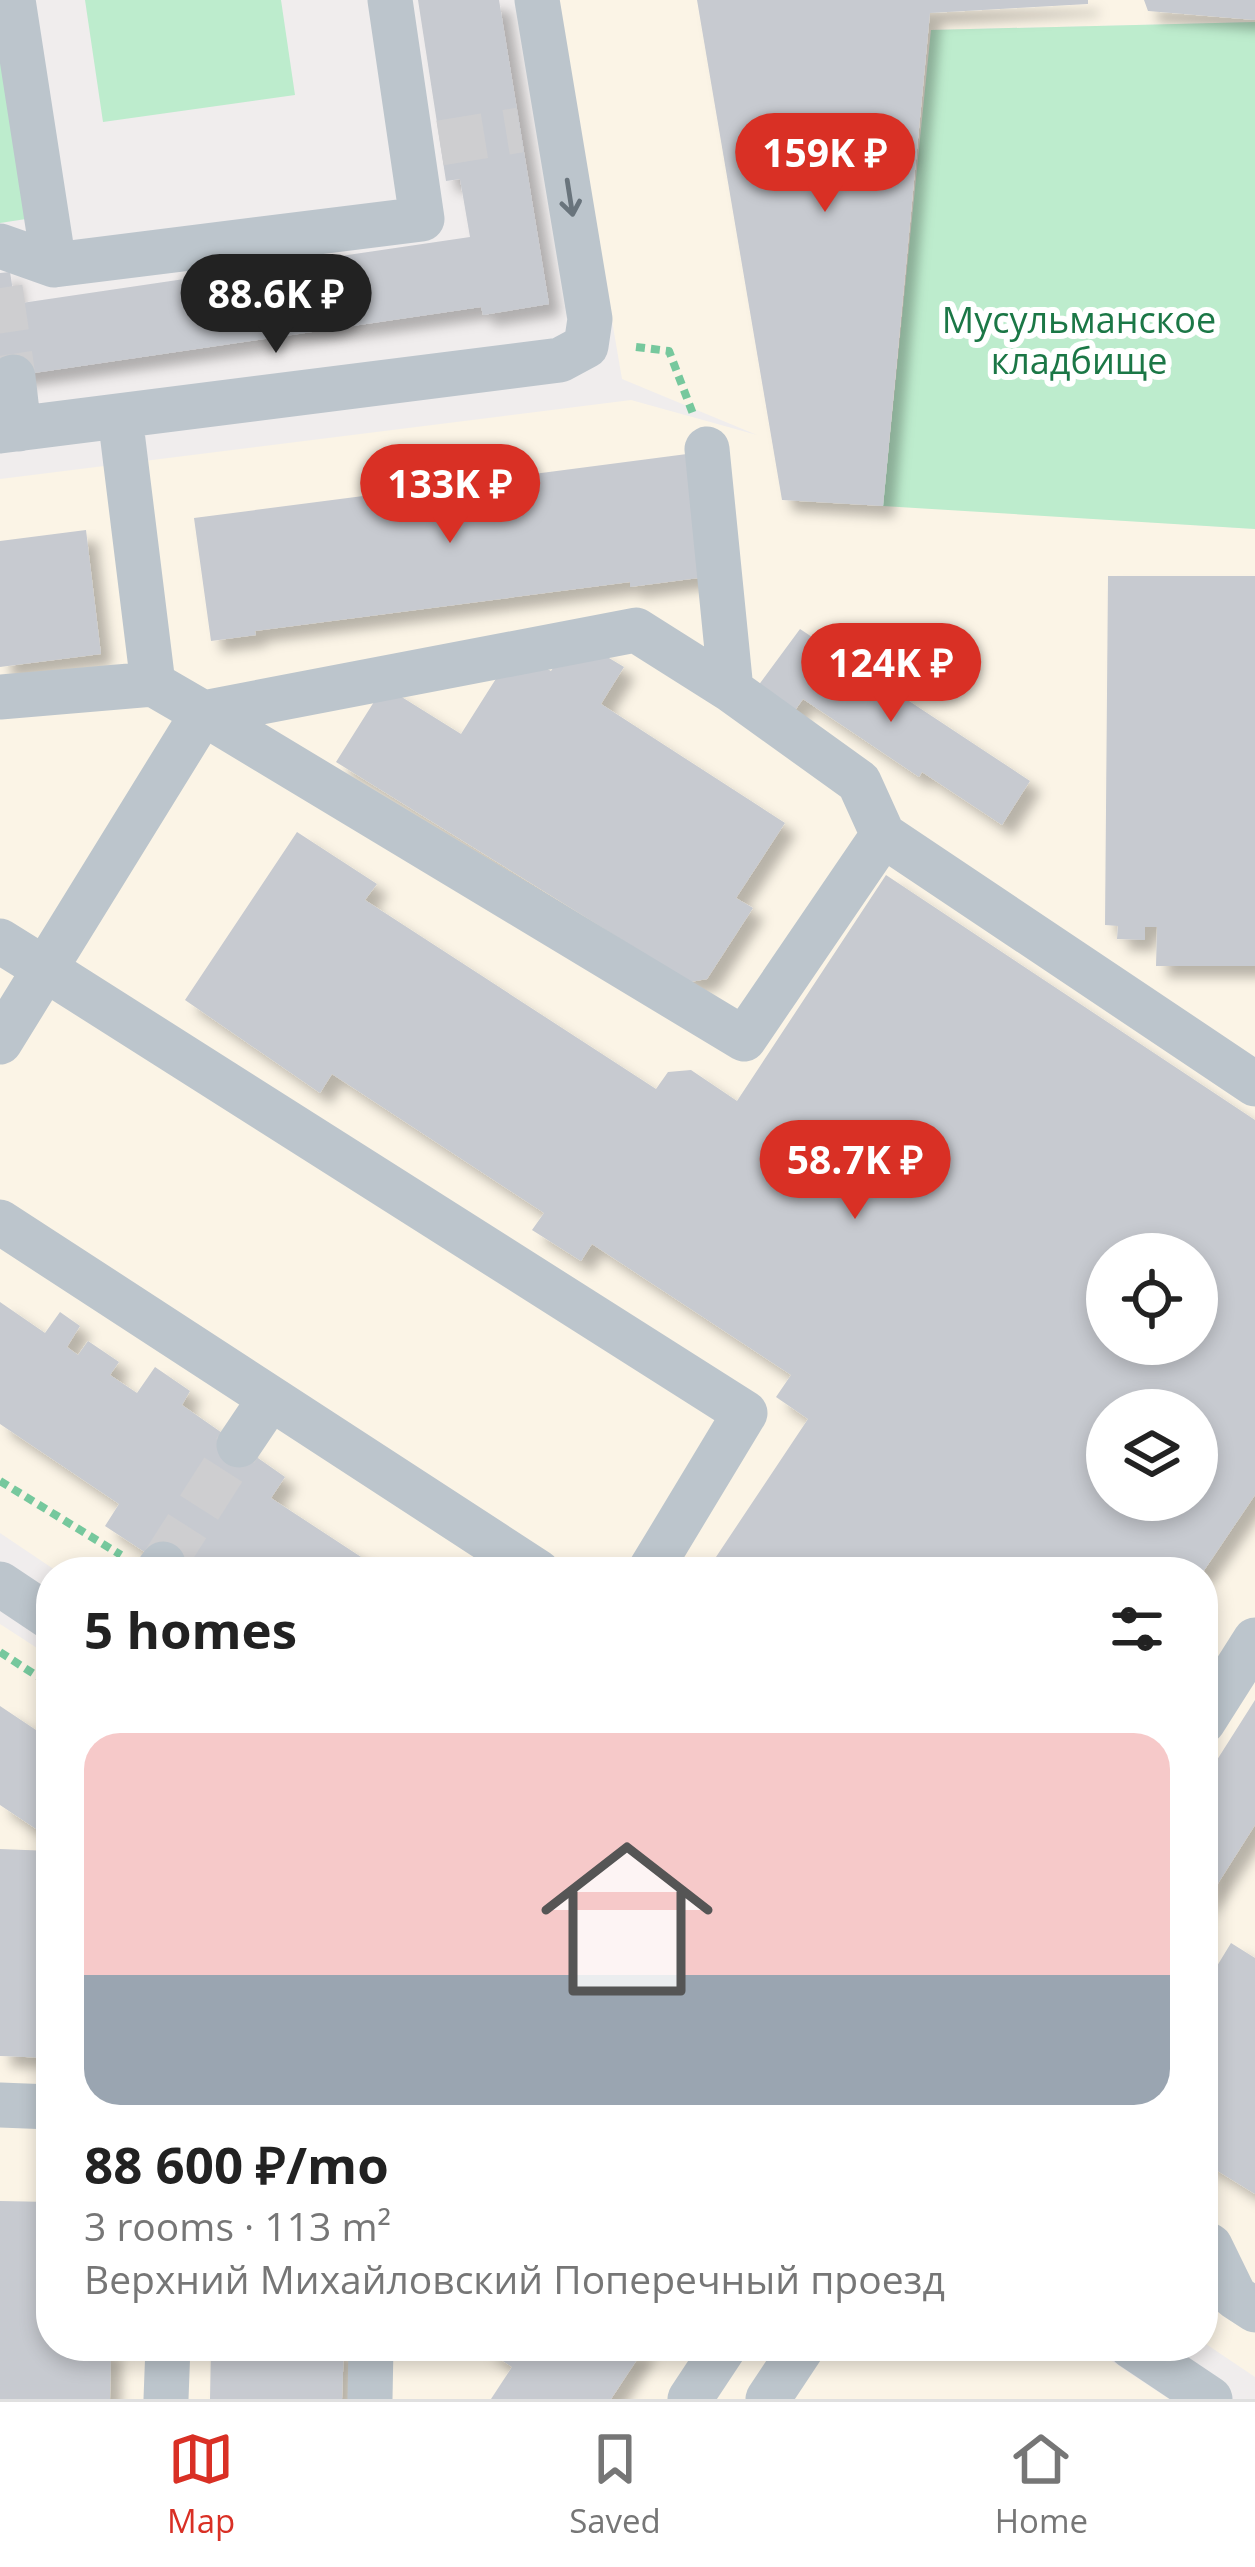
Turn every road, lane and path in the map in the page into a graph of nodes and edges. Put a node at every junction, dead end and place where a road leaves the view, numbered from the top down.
1 (14, 0) edge
2 (389, 0) edge
3 (537, 0) edge
4 (0, 246) edge
5 (54, 265) junction
6 (636, 347) dead end
7 (13, 377) tunnel mouth
8 (120, 416) junction
9 (9, 430) edge
10 (707, 449) joint
11 (153, 683) junction
12 (730, 689) junction
13 (0, 697) edge
14 (203, 713) junction
15 (883, 835) junction
16 (0, 940) edge
17 (45, 970) junction
18 (0, 1042) edge
19 (1255, 1084) edge
20 (0, 1222) edge
21 (271, 1400) junction
22 (239, 1445) tunnel mouth
23 (0, 1481) edge
24 (133, 1557) edge
25 (515, 1557) edge
26 (658, 1557) edge
27 (0, 1584) edge
28 (36, 1608) edge
29 (1255, 1640) edge
30 (0, 1652) edge
31 (36, 1675) edge
32 (1218, 1698) edge
33 (0, 2104) edge
34 (36, 2106) edge
35 (1218, 2263) edge
36 (1255, 2310) edge
37 (167, 2361) edge
38 (371, 2361) edge
39 (714, 2361) edge
40 (793, 2361) edge
41 (1153, 2361) edge
42 (166, 2399) edge
43 (370, 2399) edge
44 (690, 2399) edge
45 (769, 2399) edge
46 (1210, 2399) edge

1 - 5 street
2 - 5 street
3 -> 8 street
4 - 5 street
6 - 10 path
7 - 9 street
8 - 9 street
8 - 11 street
10 - 12 street
11 - 13 street
11 - 14 street
12 - 14 street
12 - 15 street
14 - 15 street
14 - 17 street
15 - 19 street
16 - 17 street
17 - 18 street
17 - 26 street
20 - 21 street
21 - 22 street
21 - 25 street
23 - 24 path
27 - 28 street
29 - 32 street
30 - 31 path
33 - 34 street
35 - 36 street
37 - 42 street
38 - 43 street
39 - 44 street
40 - 45 street
41 - 46 street

